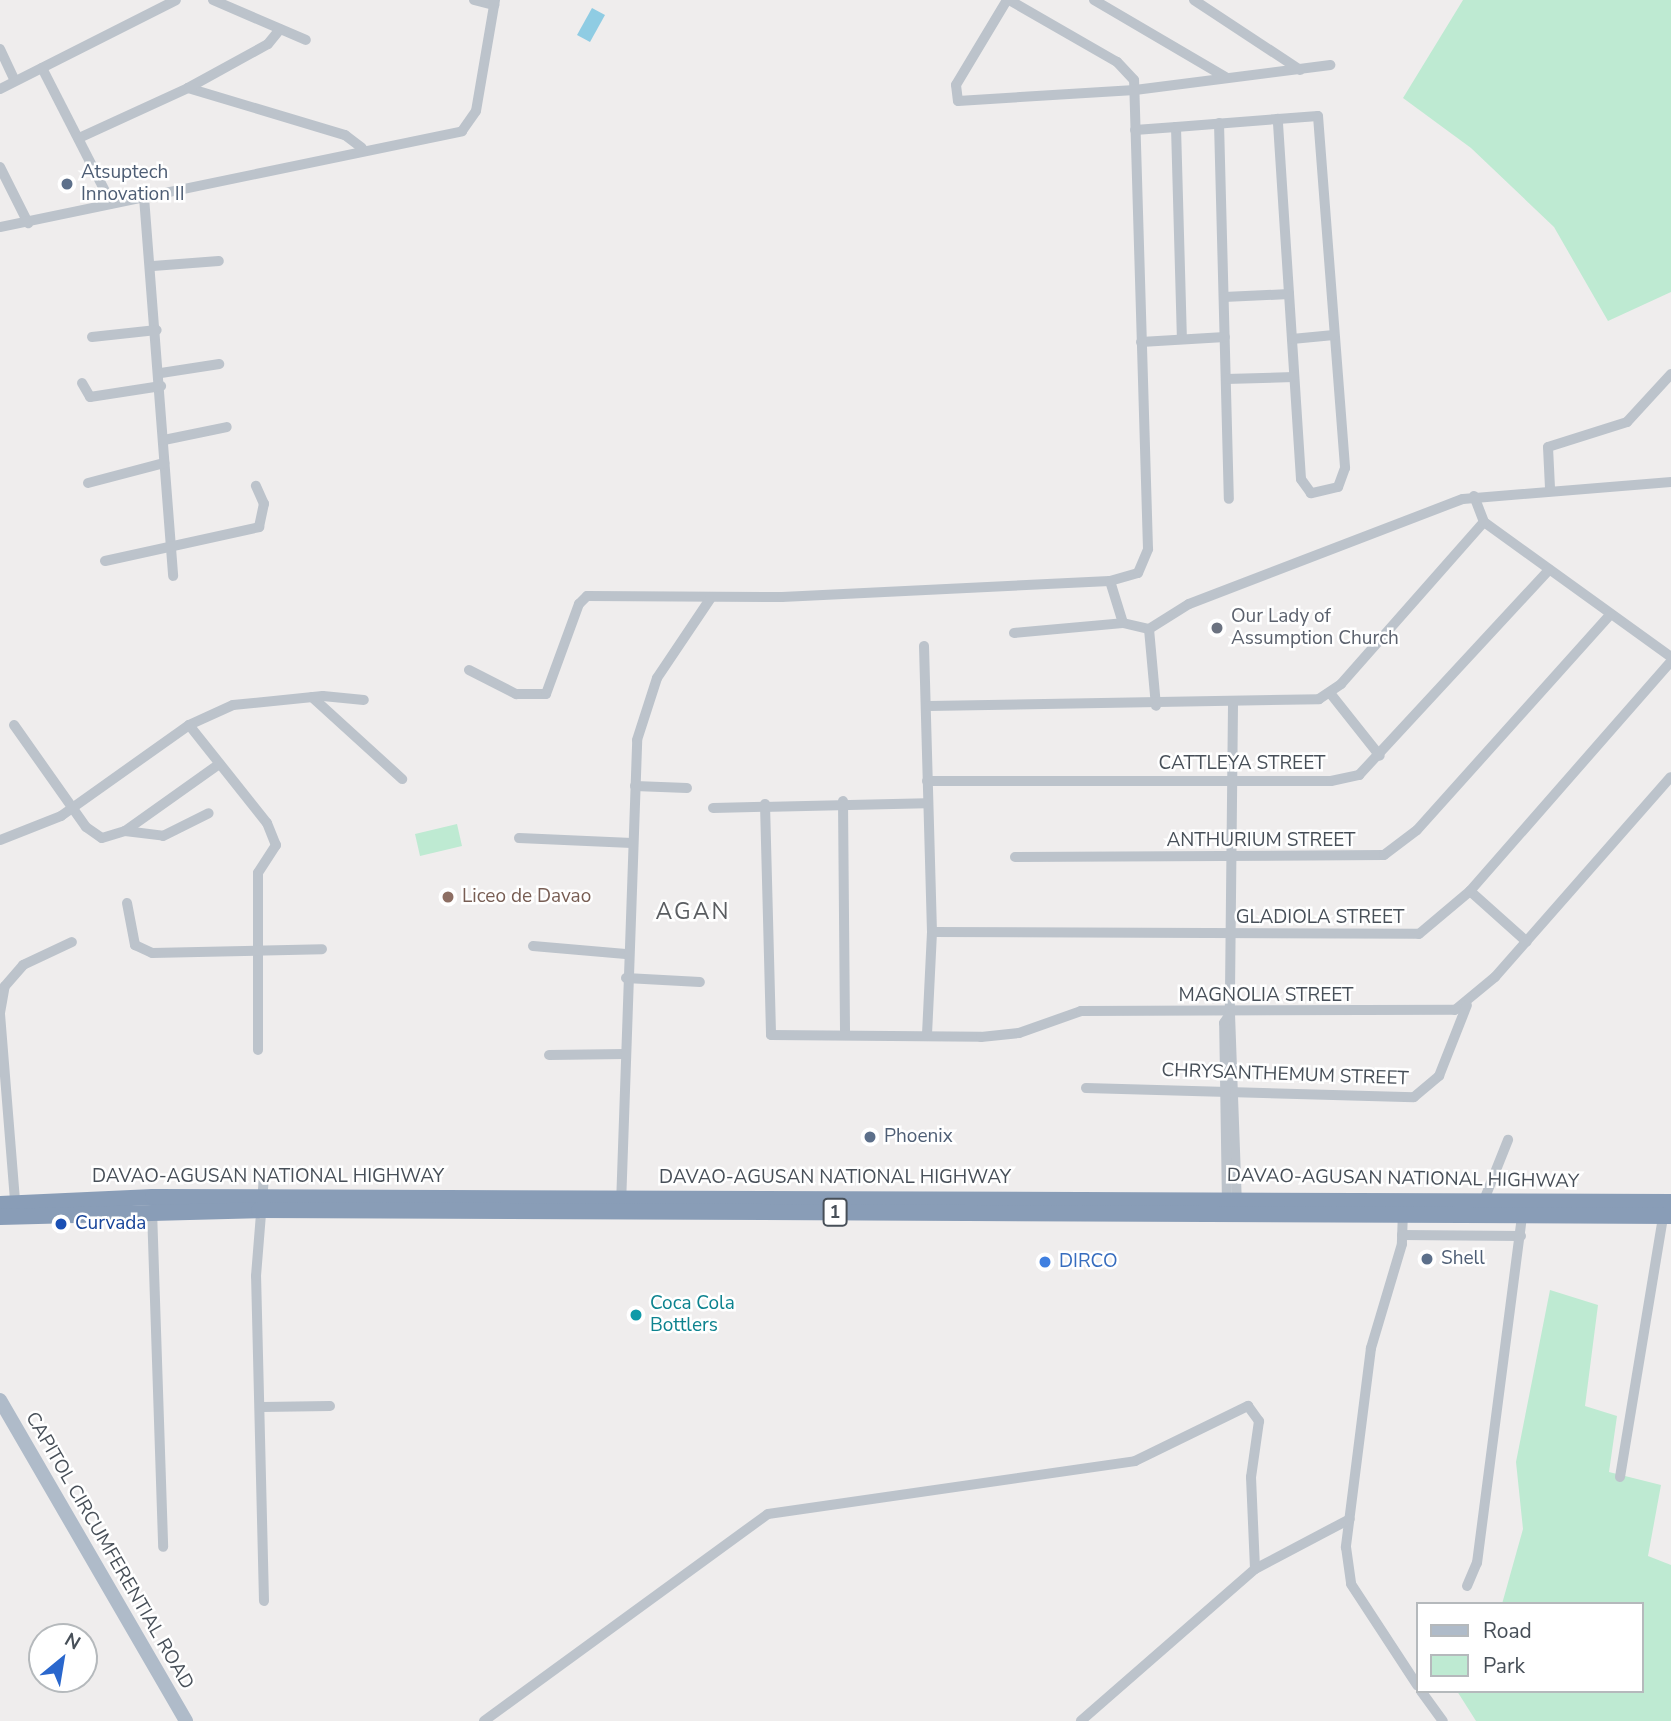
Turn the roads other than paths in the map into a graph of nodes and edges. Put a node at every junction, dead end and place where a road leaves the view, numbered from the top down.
1 (176, 0) edge
2 (213, 0) edge
3 (474, 0) edge
4 (1008, 0) edge
5 (1094, 0) edge
6 (1194, 0) edge
7 (495, 2) edge
8 (281, 29) junction
9 (306, 40) dead end
10 (0, 49) edge
11 (1283, 56) junction
12 (1330, 65) dead end
13 (42, 68) junction
14 (1300, 70) junction
15 (1281, 71) junction
16 (1227, 78) junction
17 (15, 81) junction
18 (188, 88) junction
19 (0, 89) edge
20 (1135, 90) junction
21 (1278, 119) junction
22 (1219, 123) junction
23 (1176, 127) junction
24 (1135, 130) junction
25 (345, 135) junction
26 (79, 138) junction
27 (362, 148) junction
28 (340, 152) junction
29 (0, 167) edge
30 (144, 197) junction
31 (111, 203) junction
32 (28, 223) junction
33 (0, 227) edge
34 (219, 261) dead end
35 (153, 266) junction
36 (1289, 294) junction
37 (1224, 297) junction
38 (157, 330) junction
39 (1335, 335) junction
40 (92, 337) dead end
41 (1225, 337) junction
42 (1182, 339) junction
43 (1292, 339) junction
44 (1141, 342) junction
45 (219, 364) dead end
46 (161, 373) junction
47 (1671, 374) edge
48 (1294, 377) junction
49 (1226, 379) junction
50 (82, 383) dead end
51 (161, 386) junction
52 (227, 426) dead end
53 (164, 440) junction
54 (164, 463) junction
55 (1671, 482) edge
56 (88, 484) dead end
57 (256, 486) dead end
58 (1550, 488) junction
59 (1474, 496) junction
60 (1229, 499) dead end
61 (1484, 522) junction
62 (170, 548) junction
63 (105, 561) dead end
64 (1549, 570) junction
65 (173, 576) dead end
66 (1110, 581) junction
67 (710, 599) junction
68 (1611, 614) junction
69 (1123, 623) junction
70 (1149, 629) junction
71 (1014, 633) dead end
72 (924, 646) dead end
73 (1671, 659) edge
74 (469, 670) dead end
75 (1330, 693) junction
76 (312, 697) junction
77 (364, 700) dead end
78 (1233, 705) junction
79 (929, 706) junction
80 (1156, 706) junction
81 (14, 725) dead end
82 (189, 725) junction
83 (1380, 757) junction
84 (218, 765) junction
85 (1671, 777) edge
86 (402, 779) dead end
87 (927, 781) junction
88 (1230, 781) junction
89 (635, 786) junction
90 (687, 788) dead end
91 (843, 801) junction
92 (926, 803) junction
93 (765, 804) junction
94 (73, 807) junction
95 (713, 808) dead end
96 (209, 813) dead end
97 (125, 831) junction
98 (519, 838) dead end
99 (0, 841) edge
100 (632, 843) junction
101 (1015, 857) dead end
102 (1232, 858) junction
103 (1470, 891) junction
104 (127, 903) dead end
105 (932, 932) junction
106 (1231, 935) junction
107 (72, 942) dead end
108 (1527, 943) junction
109 (533, 946) dead end
110 (255, 949) junction
111 (322, 949) dead end
112 (626, 954) junction
113 (626, 978) junction
114 (701, 982) dead end
115 (1467, 1005) junction
116 (0, 1013) edge
117 (1230, 1014) junction
118 (845, 1034) junction
119 (927, 1035) junction
120 (258, 1050) dead end
121 (625, 1054) junction
122 (549, 1055) dead end
123 (1086, 1088) dead end
124 (1231, 1090) junction
125 (1508, 1140) dead end
126 (264, 1177) dead end
127 (1484, 1200) junction
128 (7, 1203) edge
129 (260, 1203) junction
130 (621, 1205) junction
131 (1232, 1205) junction
132 (1403, 1207) junction
133 (152, 1210) junction
134 (1669, 1211) edge
135 (1522, 1215) junction
136 (0, 1217) edge
137 (1402, 1235) junction
138 (1521, 1236) junction
139 (0, 1400) edge
140 (330, 1406) dead end
141 (262, 1407) junction
142 (1620, 1477) dead end
143 (1350, 1518) junction
144 (163, 1547) dead end
145 (1255, 1569) junction
146 (1466, 1586) dead end
147 (264, 1601) dead end
148 (1416, 1683) edge
149 (1423, 1693) edge
150 (186, 1721) edge
151 (484, 1721) edge
152 (1081, 1721) edge
153 (1443, 1721) edge

1 - 13 street
2 - 8 street
3 - 7 street
4 - 20 street
4 - 20 street
5 - 16 street
6 - 11 street
7 - 27 street
8 - 9 street
8 - 18 street
10 - 17 street
11 - 14 street
11 - 15 street
12 - 14 street
13 - 17 street
13 - 26 street
14 - 15 street
15 - 16 street
16 - 20 street
17 - 19 street
18 - 25 street
18 - 26 street
20 - 24 street
21 - 22 street
21 - 36 street
21 - 39 street
22 - 23 street
22 - 37 street
23 - 24 street
23 - 42 street
24 - 44 street
25 - 27 street
25 - 28 street
26 - 31 street
27 - 28 street
28 - 30 street
29 - 32 street
30 - 31 street
30 - 35 street
31 - 32 street
32 - 33 street
34 - 35 street
35 - 38 street
36 - 37 street
36 - 43 street
37 - 41 street
38 - 40 street
38 - 46 street
39 - 43 street
39 - 48 street
41 - 42 street
41 - 49 street
42 - 44 street
43 - 48 street
44 - 66 street
45 - 46 street
46 - 51 street
47 - 58 street
48 - 49 street
49 - 60 street
50 - 51 street
51 - 53 street
52 - 53 street
53 - 54 street
54 - 56 street
54 - 62 street
55 - 58 street
57 - 62 street
58 - 59 street
59 - 61 street
59 - 70 street
61 - 64 street
61 - 75 street
62 - 63 street
62 - 65 street
64 - 68 street
64 - 83 street, CATTLEYA STREET
66 - 67 street
66 - 69 street
67 - 74 street
67 - 89 street
68 - 73 street
68 - 102 street, ANTHURIUM STREET
69 - 70 street
69 - 71 street
70 - 80 street
72 - 79 street
73 - 103 street, GLADIOLA STREET
75 - 78 street
75 - 83 street
76 - 77 street
76 - 82 street
76 - 86 street
78 - 80 street
78 - 88 street
79 - 80 street
79 - 87 street
81 - 94 street
82 - 84 street
82 - 94 street
83 - 88 street, CATTLEYA STREET
84 - 97 street
84 - 110 street
85 - 108 street
87 - 88 street, CATTLEYA STREET
87 - 92 street
88 - 102 street
89 - 90 street
89 - 100 street
91 - 92 street
91 - 93 street
91 - 118 street
92 - 105 street
93 - 95 street
93 - 118 street, MAGNOLIA STREET
94 - 97 street
94 - 99 street
96 - 97 street
98 - 100 street
100 - 112 street
101 - 102 street, ANTHURIUM STREET
102 - 106 street
103 - 106 street, GLADIOLA STREET
103 - 108 street
104 - 110 street
105 - 106 street, GLADIOLA STREET
105 - 119 street
106 - 117 street
107 - 116 street
108 - 115 street
109 - 112 street
110 - 111 street
110 - 120 street
112 - 113 street
113 - 114 street
113 - 121 street
115 - 117 street, MAGNOLIA STREET
115 - 124 street, CHRYSANTHEMUM STREET
116 - 128 street
117 - 119 street, MAGNOLIA STREET
117 - 124 street
118 - 119 street, MAGNOLIA STREET
121 - 122 street
121 - 130 street
123 - 124 street, CHRYSANTHEMUM STREET
124 - 131 street
125 - 127 street
126 - 129 street
127 - 132 highway, DAVAO-AGUSAN NATIONAL HIGHWAY / 1
127 - 134 highway, DAVAO-AGUSAN NATIONAL HIGHWAY / 1
128 - 129 highway, DAVAO-AGUSAN NATIONAL HIGHWAY / 1
129 - 130 highway, DAVAO-AGUSAN NATIONAL HIGHWAY / 1
129 - 133 highway, DAVAO-AGUSAN NATIONAL HIGHWAY / 1
129 - 141 street
130 - 131 highway, DAVAO-AGUSAN NATIONAL HIGHWAY / 1
131 - 132 highway, DAVAO-AGUSAN NATIONAL HIGHWAY / 1
132 - 135 highway, DAVAO-AGUSAN NATIONAL HIGHWAY / 1
132 - 137 street
133 - 136 highway, DAVAO-AGUSAN NATIONAL HIGHWAY / 1
133 - 144 street
134 - 135 highway, DAVAO-AGUSAN NATIONAL HIGHWAY / 1
134 - 142 street
135 - 138 street
137 - 138 street
137 - 143 street
138 - 146 street
139 - 150 main road, CAPITOL CIRCUMFERENTIAL ROAD
140 - 141 street
141 - 147 street
143 - 145 street
143 - 148 street
145 - 151 street
145 - 152 street
149 - 153 street

